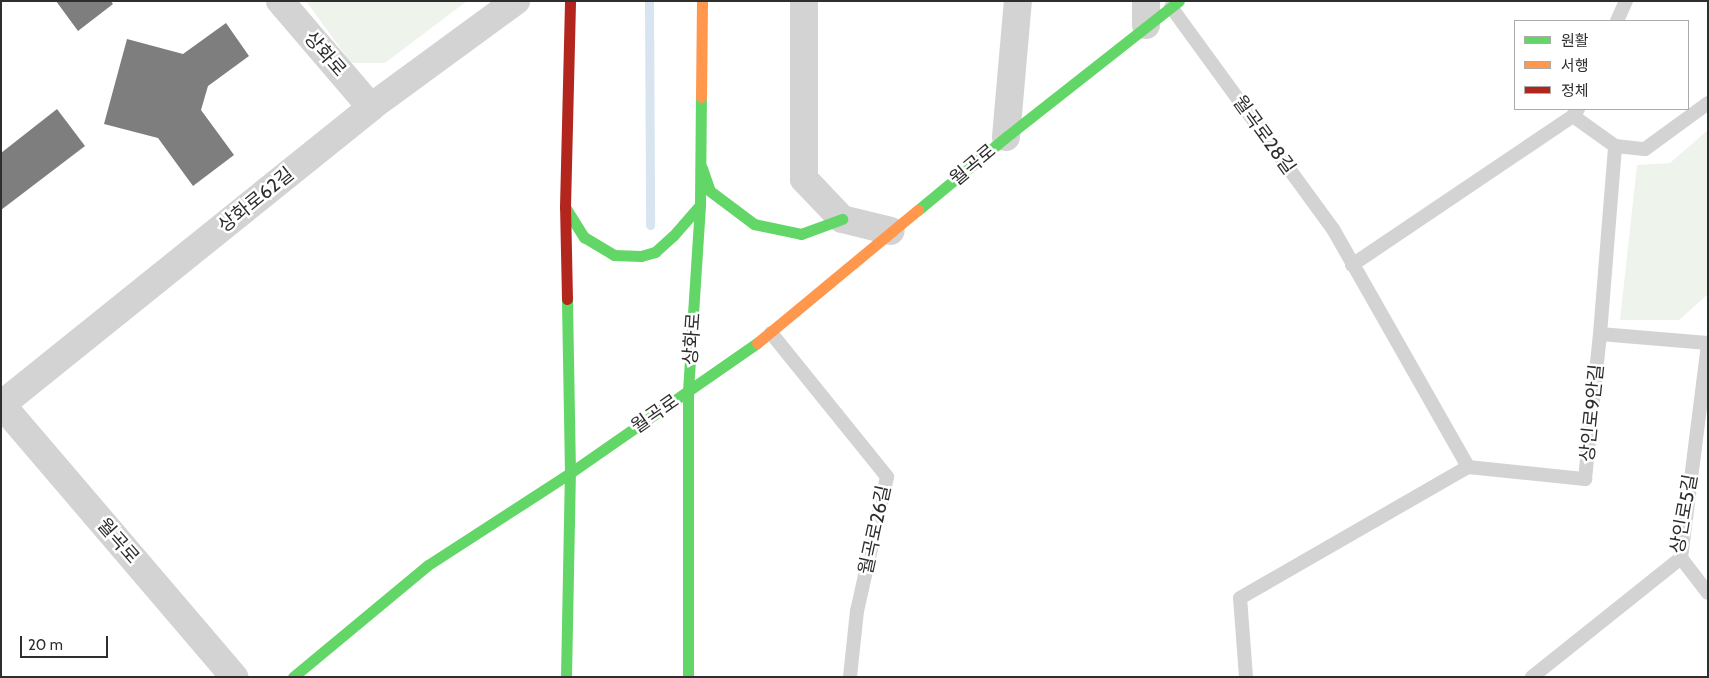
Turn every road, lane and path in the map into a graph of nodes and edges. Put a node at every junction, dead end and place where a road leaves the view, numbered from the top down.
1 (280, 1) edge
2 (516, 1) edge
3 (570, 1) edge
4 (702, 1) edge
5 (804, 1) edge
6 (1018, 1) edge
7 (1626, 1) edge
8 (1160, 9) edge
9 (1617, 20) edge
10 (1708, 103) edge
11 (371, 108) junction
12 (1575, 112) edge
13 (1006, 137) junction
14 (1615, 146) junction
15 (701, 166) junction
16 (700, 205) junction
17 (565, 207) junction
18 (842, 219) junction
19 (891, 231) junction
20 (1352, 265) junction
21 (771, 333) junction
22 (1600, 334) junction
23 (1708, 343) edge
24 (688, 391) junction
25 (1, 405) edge
26 (1468, 467) junction
27 (570, 473) junction
28 (1681, 558) junction
29 (1708, 593) edge
30 (234, 677) edge
31 (293, 677) edge
32 (566, 677) edge
33 (688, 677) edge
34 (850, 677) edge
35 (1246, 677) edge
36 (1532, 677) edge

1 - 11 street, 상화로
2 - 11 street, 상화로62길
3 - 17 main road
4 - 15 main road, 상화로
5 - 18 street
6 - 13 street, 월곡로
7 - 9 lane
8 - 13 main road, 월곡로
8 - 20 lane, 월곡로28길
10 - 14 lane
11 - 25 street, 상화로62길
12 - 14 lane
12 - 20 lane
13 - 19 main road, 월곡로
14 - 22 lane, 상인로9안길
15 - 16 main road, 상화로
15 - 18 main road
16 - 17 main road
16 - 24 main road, 상화로
17 - 27 main road
18 - 19 street
19 - 21 main road, 월곡로
20 - 26 lane, 월곡로28길
21 - 24 main road, 월곡로
21 - 34 lane, 월곡로26길
22 - 23 lane
22 - 26 lane, 상인로9안길
23 - 28 lane, 상인로5길
24 - 27 main road, 월곡로
24 - 33 main road, 상화로
25 - 30 street, 월곡로
26 - 35 lane
27 - 31 main road, 월곡로
27 - 32 main road
28 - 29 lane
28 - 36 lane, 상인로5길

